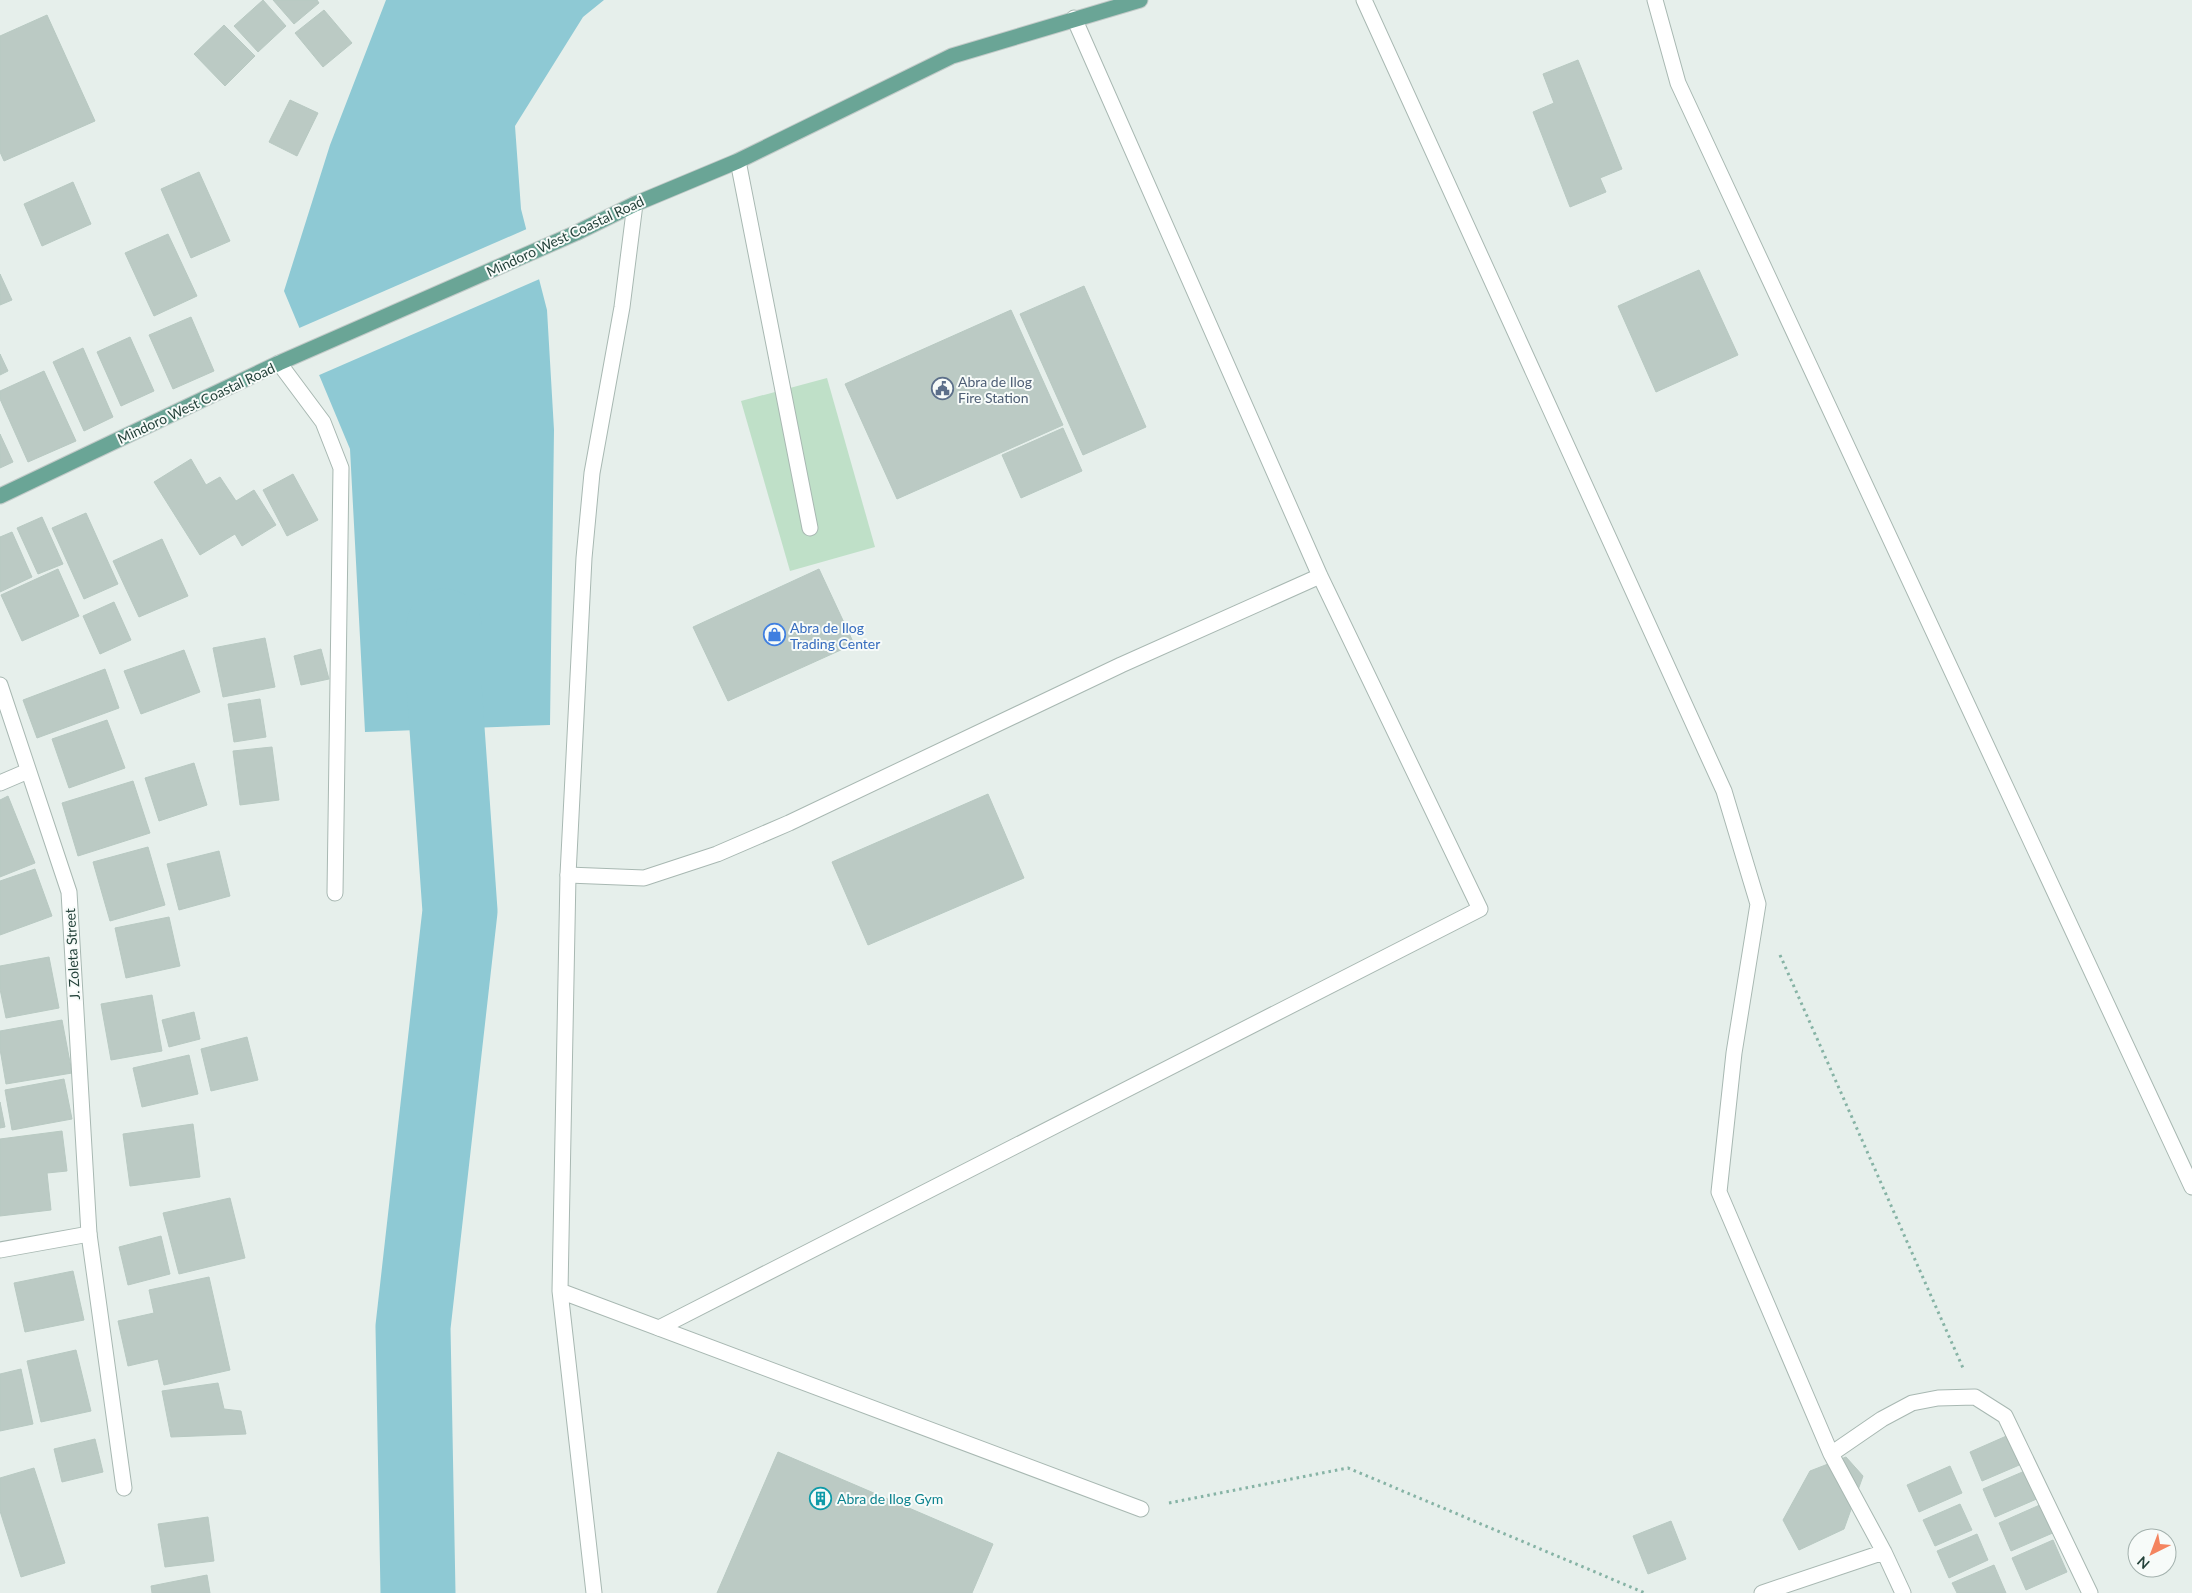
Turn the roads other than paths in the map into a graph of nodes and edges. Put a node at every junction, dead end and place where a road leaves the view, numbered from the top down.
1 (1140, 0) edge
2 (1364, 0) edge
3 (1655, 0) edge
4 (1074, 18) junction
5 (738, 161) junction
6 (635, 204) junction
7 (279, 363) junction
8 (0, 496) edge
9 (810, 528) dead end
10 (1320, 576) junction
11 (0, 685) edge
12 (28, 771) junction
13 (0, 783) edge
14 (568, 874) junction
15 (335, 893) dead end
16 (2192, 1187) edge
17 (89, 1234) junction
18 (0, 1250) edge
19 (560, 1291) junction
20 (659, 1328) junction
21 (1832, 1454) junction
22 (124, 1488) dead end
23 (1141, 1509) road end
24 (1884, 1552) junction
25 (594, 1593) edge
26 (1762, 1593) edge
27 (1903, 1593) edge
28 (2090, 1593) edge

1 - 4 main road, Mindoro West Coastal Road
2 - 21 street
3 - 16 street
4 - 5 main road, Mindoro West Coastal Road
4 - 10 street
5 - 6 main road, Mindoro West Coastal Road
5 - 9 street
6 - 7 main road, Mindoro West Coastal Road
6 - 14 street
7 - 8 main road, Mindoro West Coastal Road
7 - 15 street
10 - 14 street
10 - 20 street
11 - 12 street, J. Zoleta Street
12 - 13 street
12 - 17 street, J. Zoleta Street
14 - 19 street
17 - 18 street
17 - 22 street, J. Zoleta Street
19 - 20 street
19 - 25 street
20 - 23 street
21 - 24 street
21 - 28 street
24 - 26 street
24 - 27 street

